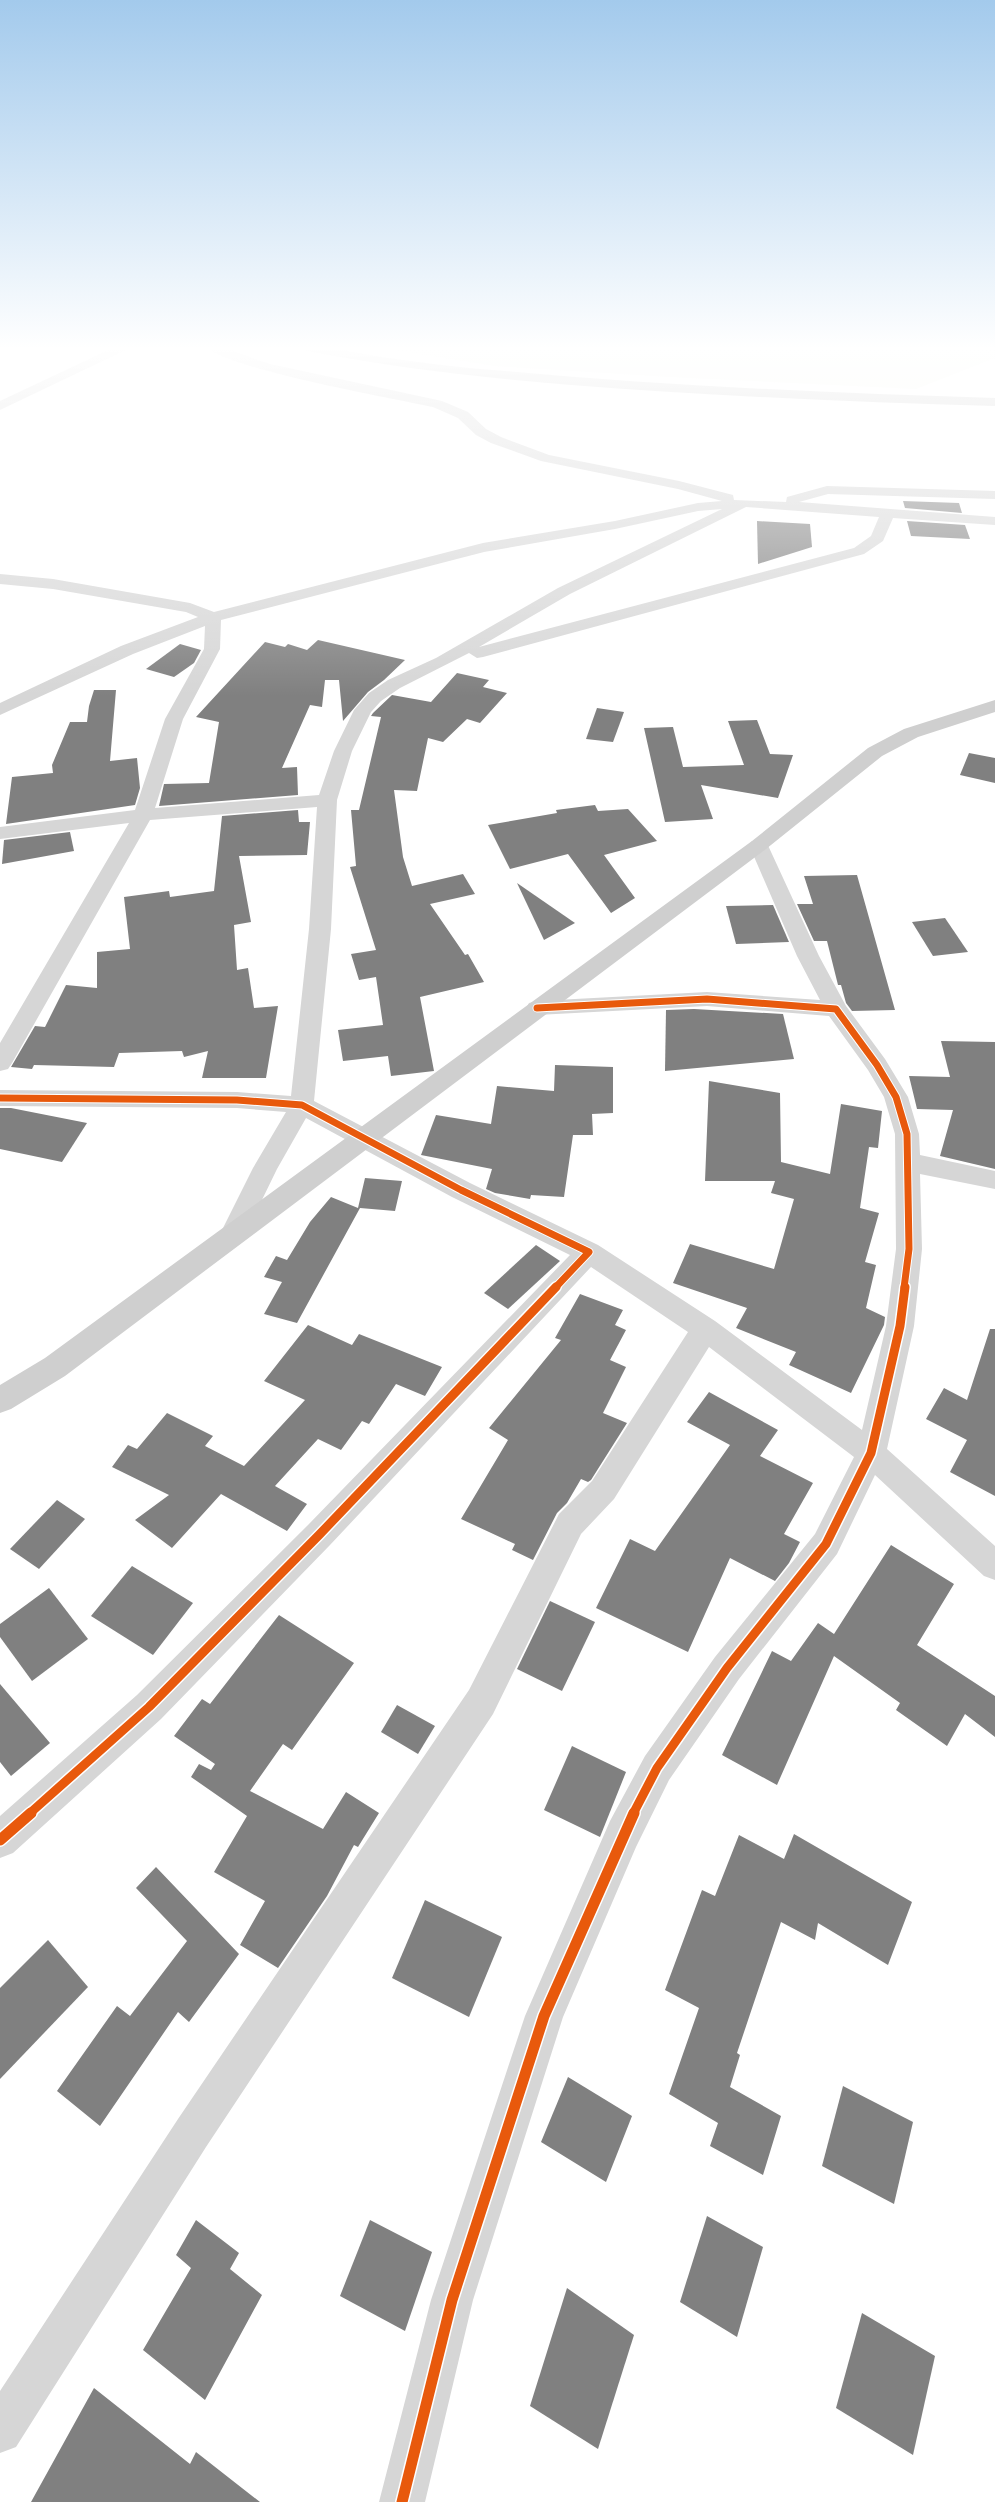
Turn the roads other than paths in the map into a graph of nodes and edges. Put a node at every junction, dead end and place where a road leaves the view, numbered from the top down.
1 (565, 462) edge
2 (995, 495) edge
3 (746, 503) junction
4 (774, 505) junction
5 (888, 514) junction
6 (995, 522) edge
7 (0, 579) edge
8 (213, 617) junction
9 (442, 662) junction
10 (995, 706) edge
11 (0, 710) edge
12 (327, 800) junction
13 (143, 815) junction
14 (0, 833) edge
15 (759, 845) junction
16 (537, 1008) junction
17 (836, 1009) junction
18 (0, 1064) edge
19 (0, 1098) edge
20 (302, 1105) junction
21 (364, 1138) junction
22 (907, 1162) junction
23 (995, 1180) edge
24 (233, 1234) junction
25 (589, 1252) junction
26 (705, 1329) junction
27 (0, 1400) edge
28 (871, 1453) junction
29 (995, 1566) edge
30 (0, 1840) edge
31 (0, 2431) edge
32 (402, 2502) edge

1 - 3 street
2 - 4 street
3 - 4 street
3 - 8 street
3 - 9 street
4 - 5 street
5 - 6 street
5 - 9 street
7 - 8 street
8 - 11 street
8 - 13 street
9 - 12 street
10 - 15 main road
12 - 13 street
12 - 20 street
13 - 14 street
13 - 18 street
15 - 16 main road
15 - 17 street
16 - 17 street
16 - 21 main road
17 - 22 street
19 - 20 street
20 - 21 street
20 - 24 street
21 - 24 main road
21 - 25 street
22 - 23 street
22 - 28 street
24 - 27 main road
25 - 26 street
25 - 30 street
26 - 28 street
26 - 31 street
28 - 29 street
28 - 32 street

